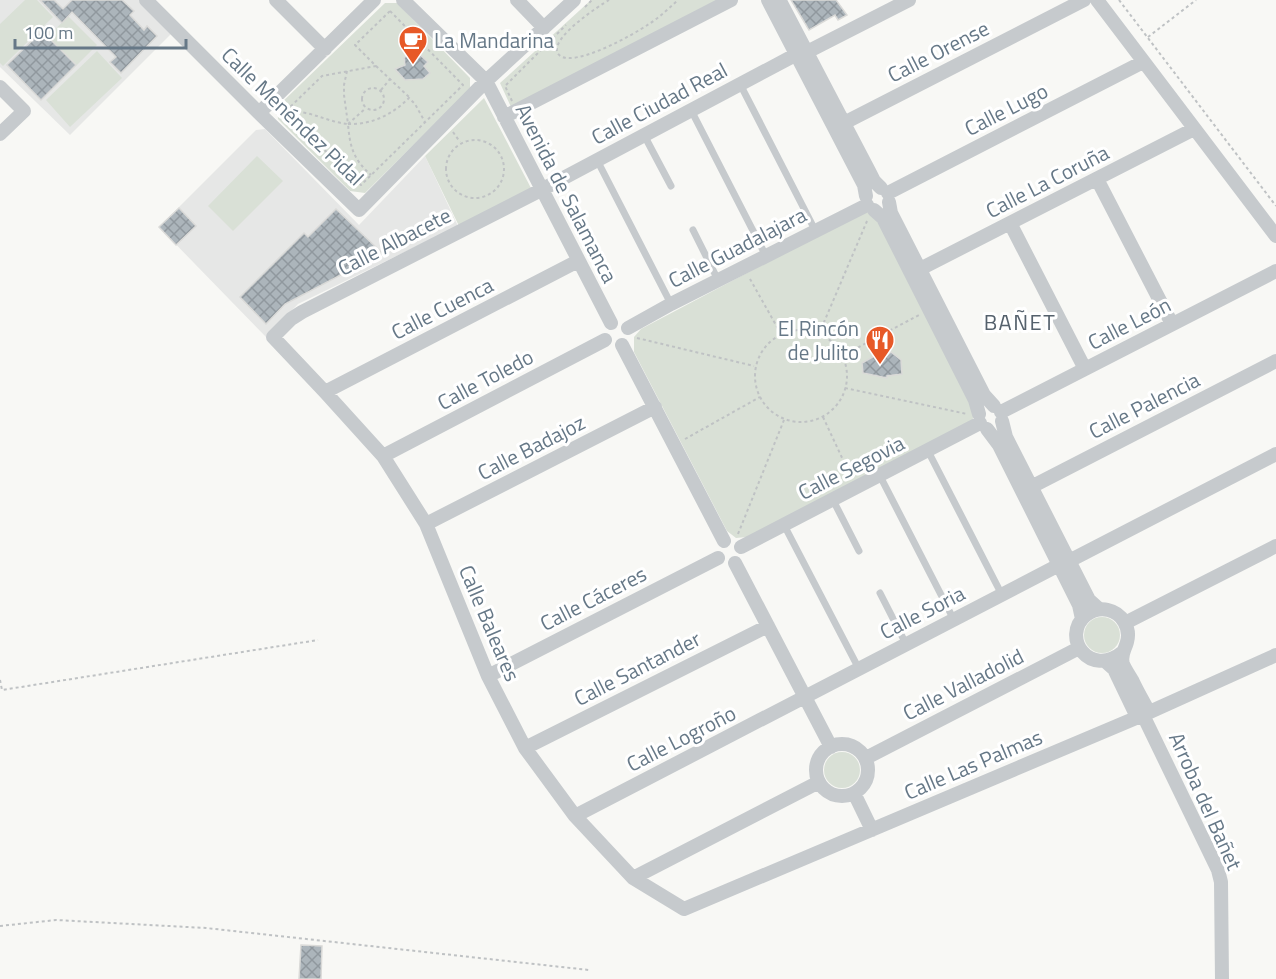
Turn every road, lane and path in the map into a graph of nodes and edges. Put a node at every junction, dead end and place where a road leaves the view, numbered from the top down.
1 (147, 0) edge
2 (276, 0) edge
3 (375, 0) edge
4 (403, 0) edge
5 (517, 0) edge
6 (592, 0) edge
7 (609, 0) edge
8 (678, 0) edge
9 (731, 0) edge
10 (768, 0) edge
11 (779, 0) edge
12 (909, 0) edge
13 (1084, 0) edge
14 (1096, 0) edge
15 (1119, 0) edge
16 (1196, 0) edge
17 (579, 4) edge
18 (568, 23) dead end
19 (544, 28) junction
20 (1148, 37) junction
21 (325, 49) junction
22 (802, 53) junction
23 (1143, 62) junction
24 (376, 66) junction
25 (347, 71) junction
26 (390, 79) junction
27 (486, 81) junction
28 (740, 84) junction
29 (0, 87) edge
30 (381, 90) junction
31 (409, 98) junction
32 (525, 106) junction
33 (366, 108) junction
34 (691, 110) junction
35 (285, 112) junction
36 (259, 113) junction
37 (504, 117) junction
38 (425, 122) junction
39 (844, 123) junction
40 (348, 124) junction
41 (1194, 129) junction
42 (0, 134) edge
43 (644, 135) junction
44 (502, 157) joint
45 (597, 160) junction
46 (370, 176) junction
47 (1097, 179) junction
48 (671, 186) dead end
49 (541, 190) junction
50 (886, 195) junction
51 (870, 205) junction
52 (1276, 206) edge
53 (1010, 223) junction
54 (693, 230) dead end
55 (815, 231) junction
56 (1276, 236) edge
57 (766, 256) junction
58 (578, 261) junction
59 (744, 267) junction
60 (920, 269) junction
61 (1276, 271) edge
62 (718, 280) junction
63 (671, 304) junction
64 (929, 310) junction
65 (611, 323) junction
66 (1172, 324) junction
67 (781, 334) junction
68 (819, 334) junction
69 (626, 336) junction
70 (273, 337) joint
71 (606, 340) junction
72 (842, 356) junction
73 (1276, 361) edge
74 (756, 366) junction
75 (1085, 369) junction
76 (845, 388) junction
77 (326, 392) junction
78 (760, 397) junction
79 (655, 407) junction
80 (999, 413) junction
81 (823, 417) junction
82 (784, 420) junction
83 (981, 421) junction
84 (674, 445) junction
85 (928, 451) junction
86 (1276, 454) edge
87 (383, 456) junction
88 (880, 476) junction
89 (1031, 487) junction
90 (856, 488) junction
91 (833, 500) junction
92 (426, 524) junction
93 (784, 525) junction
94 (733, 543) junction
95 (1276, 546) edge
96 (859, 551) dead end
97 (718, 558) junction
98 (735, 563) junction
99 (1064, 563) junction
100 (880, 593) dead end
101 (1002, 594) junction
102 (1099, 609) junction
103 (1082, 619) junction
104 (954, 620) junction
105 (1125, 623) junction
106 (768, 626) junction
107 (318, 640) dead end
108 (906, 644) junction
109 (1079, 648) junction
110 (1123, 652) junction
111 (1276, 655) edge
112 (1105, 661) junction
113 (859, 669) junction
114 (488, 676) junction
115 (0, 680) edge
116 (805, 697) junction
117 (1143, 715) junction
118 (831, 747) junction
119 (525, 748) junction
120 (866, 758) junction
121 (819, 782) junction
122 (854, 793) junction
123 (575, 816) junction
124 (872, 830) junction
125 (633, 878) junction
126 (684, 909) joint
127 (0, 926) edge
128 (589, 970) dead end
129 (1222, 979) edge

1 - 36 street, Calle Menéndez Pidal
2 - 21 street
3 - 21 street
4 - 27 street, Avenida de Salamanca
5 - 19 street
6 - 17 path
7 - 8 path
9 - 32 street
10 - 22 street
11 - 22 street
12 - 22 street, Calle Ciudad Real
13 - 39 street, Calle Orense
14 - 23 street
15 - 20 path
16 - 20 path
17 - 19 street
18 - 32 path
19 - 27 street
20 - 52 path
21 - 36 street
22 - 28 street, Calle Ciudad Real
22 - 39 street
22 - 51 street
23 - 41 street
23 - 50 street, Calle Lugo
24 - 25 path
24 - 26 path
24 - 38 path
25 - 35 path
25 - 40 path
26 - 30 path
26 - 31 path
27 - 36 street, Calle Menéndez Pidal
27 - 37 street, Avenida de Salamanca
28 - 34 street, Calle Ciudad Real
28 - 55 lane
29 - 42 street
30 - 33 path
30 - 33 path
31 - 38 path
31 - 40 path
32 - 37 street
33 - 40 path
34 - 43 street, Calle Ciudad Real
34 - 57 lane
35 - 40 path
35 - 46 path
37 - 49 street, Avenida de Salamanca
38 - 46 path
39 - 50 street
40 - 46 path
41 - 47 street, Calle La Coruña
41 - 56 street
43 - 45 street, Calle Ciudad Real
43 - 48 lane
44 - 44 path
45 - 49 street, Calle Ciudad Real
45 - 63 lane
47 - 53 street, Calle La Coruña
47 - 66 street
49 - 58 street, Avenida de Salamanca
49 - 70 street, Calle Albacete
50 - 51 street
50 - 51 street
50 - 60 street
51 - 55 street, Calle Guadalajara
51 - 64 street
51 - 68 path
53 - 60 street, Calle La Coruña
53 - 75 street
54 - 62 lane
55 - 57 street, Calle Guadalajara
57 - 59 street, Calle Guadalajara
58 - 65 street, Avenida de Salamanca
58 - 77 street, Calle Cuenca
59 - 62 street, Calle Guadalajara
59 - 67 path
60 - 80 street
61 - 66 street, Calle León
62 - 63 street, Calle Guadalajara
63 - 69 street, Calle Guadalajara
64 - 72 path
64 - 83 street
65 - 69 street
65 - 71 street
66 - 75 street, Calle León
67 - 68 path
67 - 74 path
68 - 72 path
69 - 71 street
69 - 74 path
69 - 79 street
70 - 77 street, Calle Baleares
71 - 87 street, Calle Toledo
72 - 76 path
73 - 89 street, Calle Palencia
74 - 78 path
75 - 80 street, Calle León
76 - 81 path
76 - 83 path
77 - 87 street, Calle Baleares
78 - 82 path
78 - 84 path
79 - 84 street
79 - 92 street, Calle Badajoz
80 - 83 street
80 - 83 street
80 - 89 street
81 - 82 path
81 - 90 path
82 - 94 path
83 - 85 street, Calle Segovia
83 - 99 street
84 - 94 street
85 - 88 street, Calle Segovia
85 - 101 lane
86 - 99 street, Calle Soria
87 - 92 street, Calle Baleares
88 - 90 street, Calle Segovia
88 - 104 lane
89 - 99 street
90 - 91 street, Calle Segovia
91 - 93 street, Calle Segovia
91 - 96 lane
92 - 114 street, Calle Baleares
93 - 94 street, Calle Segovia
93 - 113 lane
94 - 97 street
94 - 98 street
95 - 105 street
97 - 98 street
97 - 114 street, Calle Cáceres
98 - 106 street
99 - 101 street, Calle Soria
99 - 102 street
99 - 103 street
100 - 108 lane
101 - 104 street, Calle Soria
102 - 103 street
102 - 105 street
103 - 109 street
104 - 108 street, Calle Soria
105 - 110 street
106 - 116 street
106 - 119 street, Calle Santander
107 - 115 path
108 - 113 street, Calle Soria
109 - 112 street
109 - 120 street, Calle Valladolid
110 - 112 street
110 - 117 street
111 - 117 street, Calle Las Palmas
112 - 117 street
113 - 116 street, Calle Soria
114 - 119 street, Calle Baleares
116 - 118 street
116 - 123 street, Calle Logroño
117 - 124 street, Calle Las Palmas
117 - 129 street, Arroba del Bañet
118 - 120 street
118 - 121 street
119 - 123 street, Calle Baleares
120 - 122 street
121 - 122 street
121 - 125 street
122 - 124 street
123 - 125 street, Calle Baleares
124 - 126 street, Calle Las Palmas
125 - 126 street, Calle Baleares
127 - 128 path

